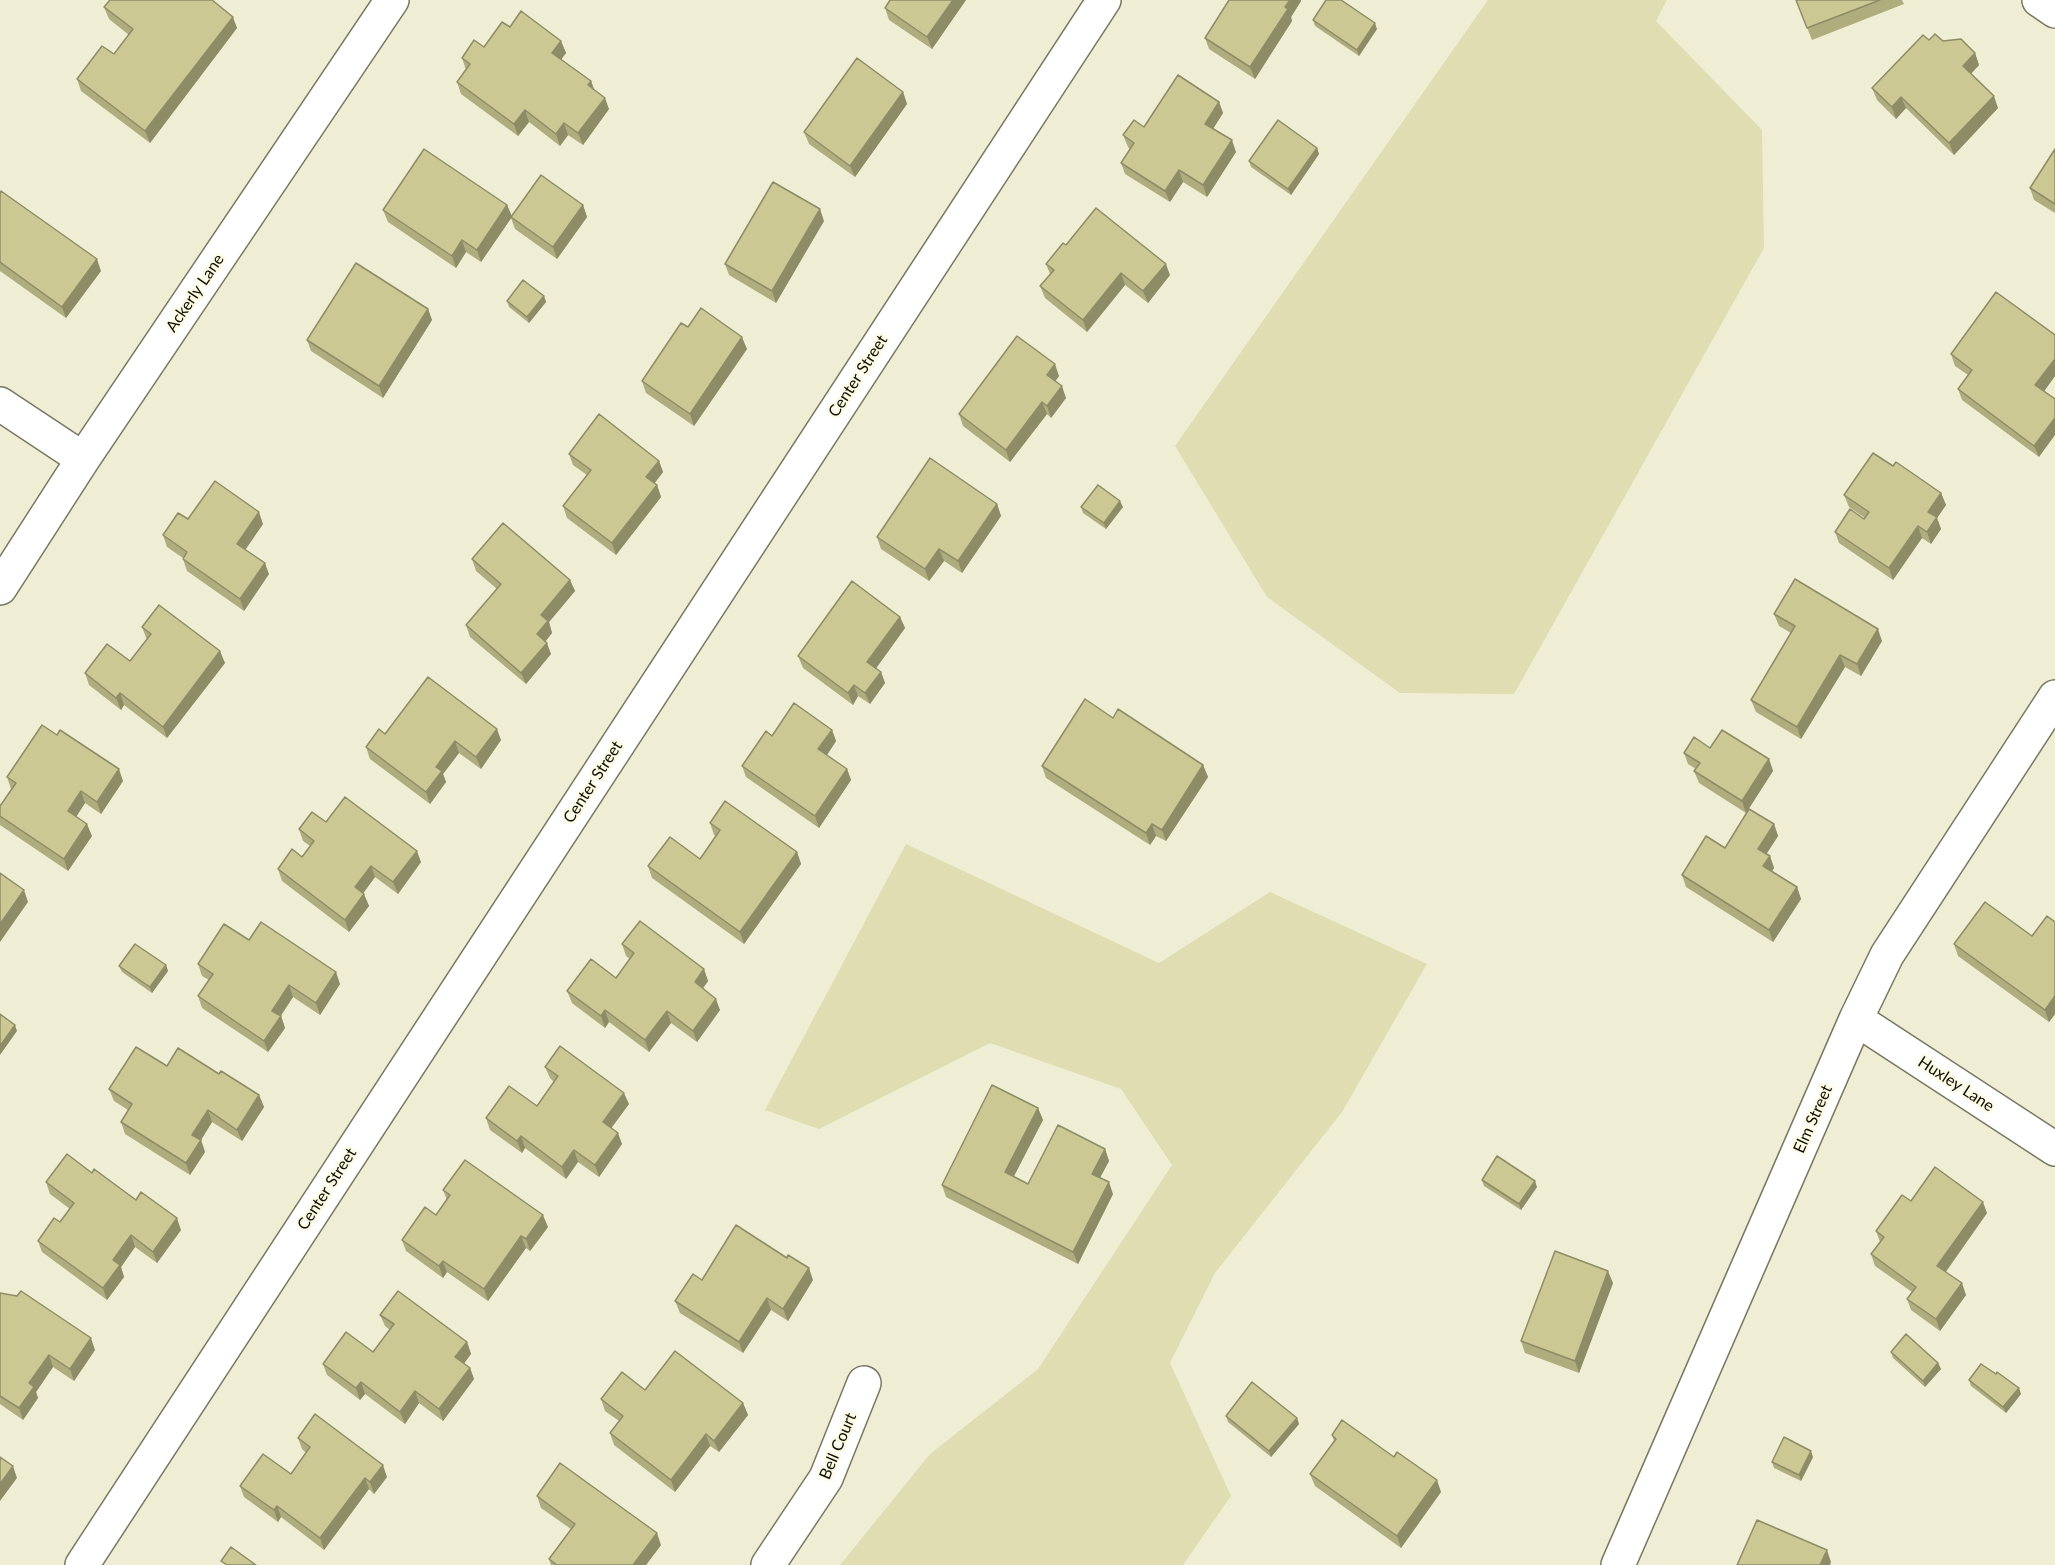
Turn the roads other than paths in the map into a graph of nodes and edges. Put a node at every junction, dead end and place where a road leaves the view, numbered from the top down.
1 (392, 0) edge
2 (1104, 0) edge
3 (2039, 0) edge
4 (2055, 11) edge
5 (0, 404) edge
6 (83, 459) junction
7 (0, 588) edge
8 (2055, 697) edge
9 (1857, 1019) junction
10 (2055, 1149) edge
11 (864, 1383) dead end
12 (82, 1565) edge
13 (768, 1565) edge
14 (1618, 1565) edge

1 - 6 street, Ackerly Lane
2 - 12 street, Center Street
3 - 4 street
5 - 6 street
6 - 7 street, Ackerly Lane
8 - 9 street, Elm Street
9 - 10 street, Huxley Lane
9 - 14 street, Elm Street
11 - 13 street, Bell Court

